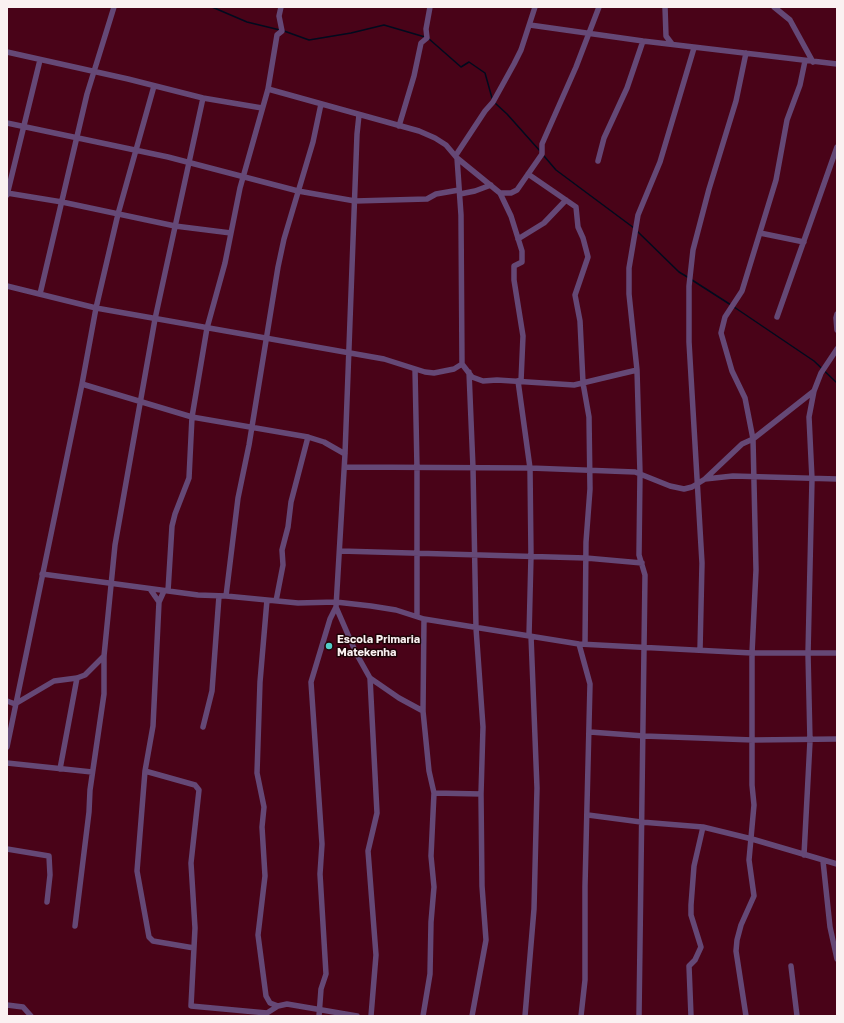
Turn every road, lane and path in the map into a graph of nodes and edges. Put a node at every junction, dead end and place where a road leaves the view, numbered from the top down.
1 (114, 7) edge
2 (281, 7) edge
3 (430, 7) edge
4 (535, 7) edge
5 (599, 7) edge
6 (665, 7) edge
7 (774, 7) edge
8 (530, 25) junction
9 (589, 34) junction
10 (666, 36) junction
11 (643, 41) junction
12 (660, 43) junction
13 (672, 44) junction
14 (694, 48) junction
15 (7, 52) edge
16 (746, 53) junction
17 (40, 60) junction
18 (805, 60) junction
19 (813, 62) junction
20 (837, 64) edge
21 (94, 72) junction
22 (154, 86) junction
23 (268, 89) junction
24 (203, 98) junction
25 (321, 104) junction
26 (262, 108) junction
27 (359, 115) junction
28 (7, 123) edge
29 (23, 126) junction
30 (399, 126) junction
31 (76, 138) junction
32 (837, 148) edge
33 (135, 150) junction
34 (456, 157) junction
35 (598, 161) dead end
36 (188, 162) junction
37 (528, 174) junction
38 (243, 176) junction
39 (491, 185) junction
40 (298, 191) junction
41 (459, 192) junction
42 (500, 193) junction
43 (7, 194) edge
44 (566, 200) junction
45 (355, 201) junction
46 (62, 202) junction
47 (118, 214) junction
48 (175, 226) junction
49 (231, 233) junction
50 (760, 233) junction
51 (518, 239) junction
52 (804, 242) junction
53 (7, 286) edge
54 (40, 294) junction
55 (96, 308) junction
56 (837, 314) edge
57 (777, 317) dead end
58 (155, 319) junction
59 (207, 328) junction
60 (837, 330) edge
61 (267, 339) junction
62 (837, 349) edge
63 (348, 353) junction
64 (462, 364) junction
65 (415, 369) junction
66 (637, 370) junction
67 (469, 372) junction
68 (520, 381) junction
69 (583, 383) junction
70 (82, 384) junction
71 (814, 391) junction
72 (140, 402) junction
73 (192, 417) junction
74 (252, 426) junction
75 (308, 437) junction
76 (753, 440) junction
77 (345, 454) junction
78 (345, 467) junction
79 (417, 468) junction
80 (473, 468) junction
81 (530, 468) junction
82 (589, 469) junction
83 (640, 473) junction
84 (755, 478) junction
85 (705, 479) junction
86 (812, 479) junction
87 (837, 479) edge
88 (697, 483) junction
89 (340, 551) junction
90 (418, 552) junction
91 (474, 556) junction
92 (531, 556) junction
93 (586, 558) junction
94 (642, 563) junction
95 (42, 574) junction
96 (110, 584) junction
97 (150, 589) junction
98 (166, 591) junction
99 (219, 596) junction
100 (226, 596) junction
101 (267, 600) junction
102 (276, 601) junction
103 (159, 602) junction
104 (336, 605) junction
105 (417, 616) junction
106 (424, 619) junction
107 (476, 628) junction
108 (530, 636) junction
109 (582, 644) junction
110 (644, 647) junction
111 (700, 650) junction
112 (752, 653) junction
113 (837, 653) edge
114 (808, 654) junction
115 (104, 656) junction
116 (77, 678) junction
117 (370, 678) junction
118 (7, 701) edge
119 (16, 704) junction
120 (423, 711) junction
121 (203, 727) dead end
122 (590, 732) junction
123 (644, 736) junction
124 (837, 739) edge
125 (753, 740) junction
126 (810, 740) junction
127 (7, 747) edge
128 (7, 763) edge
129 (60, 769) junction
130 (145, 771) junction
131 (92, 772) junction
132 (434, 793) junction
133 (481, 794) junction
134 (588, 814) junction
135 (641, 822) junction
136 (703, 827) junction
137 (752, 839) junction
138 (7, 849) edge
139 (804, 855) junction
140 (823, 861) junction
141 (837, 864) edge
142 (47, 902) dead end
143 (74, 926) dead end
144 (194, 948) junction
145 (837, 959) edge
146 (790, 966) dead end
147 (7, 1005) edge
148 (278, 1006) junction
149 (320, 1009) junction
150 (235, 1013) edge
151 (31, 1016) edge
152 (319, 1016) edge
153 (357, 1016) edge
154 (371, 1016) edge
155 (423, 1016) edge
156 (472, 1016) edge
157 (526, 1016) edge
158 (581, 1016) edge
159 (639, 1016) edge
160 (691, 1016) edge
161 (746, 1016) edge
162 (797, 1016) edge

1 - 21 street
2 - 23 street
3 - 30 street
4 - 8 street
5 - 9 street
6 - 10 street
7 - 19 street
8 - 9 street
8 - 34 street
9 - 11 street
9 - 37 street
10 - 12 street
10 - 13 street
11 - 12 street
11 - 35 street
12 - 13 street
13 - 14 street
14 - 16 street
14 - 66 street
15 - 17 street
16 - 18 street
16 - 88 street
17 - 21 street
17 - 29 street
18 - 19 street
18 - 50 street
19 - 20 street
21 - 22 street
21 - 31 street
22 - 24 street
22 - 33 street
23 - 25 street
23 - 26 street
24 - 26 street
24 - 36 street
25 - 27 street
25 - 40 street
26 - 38 street
27 - 30 street
27 - 45 street
28 - 29 street
29 - 31 street
29 - 43 street
30 - 34 street
31 - 33 street
31 - 46 street
32 - 52 street
33 - 36 street
33 - 47 street
34 - 39 street
34 - 41 street
36 - 38 street
36 - 48 street
37 - 42 street
37 - 44 street
38 - 40 street
38 - 49 street
39 - 41 street
39 - 42 street
40 - 45 street
40 - 61 street
41 - 45 street
41 - 64 street
42 - 51 street
43 - 46 street
44 - 51 street
44 - 69 street
45 - 63 street
46 - 47 street
46 - 54 street
47 - 48 street
47 - 55 street
48 - 49 street
48 - 58 street
49 - 59 street
50 - 52 street
50 - 76 street
51 - 68 street
52 - 57 street
53 - 54 street
54 - 55 street
55 - 58 street
55 - 70 street
56 - 60 street
58 - 59 street
58 - 72 street
59 - 61 street
59 - 73 street
61 - 63 street
61 - 74 street
62 - 71 street
63 - 65 street
63 - 77 street
64 - 65 street
64 - 67 street
65 - 79 street
66 - 69 street
66 - 83 street
67 - 68 street
67 - 80 street
68 - 69 street
68 - 81 street
69 - 82 street
70 - 72 street
70 - 95 street
71 - 76 street
71 - 86 street
72 - 73 street
72 - 96 street
73 - 74 street
73 - 98 street
74 - 75 street
74 - 100 street
75 - 77 street
75 - 102 street
76 - 84 street
76 - 85 street
77 - 78 street
78 - 79 street
78 - 89 street
79 - 80 street
79 - 90 street
80 - 81 street
80 - 91 street
81 - 82 street
81 - 92 street
82 - 83 street
82 - 93 street
83 - 88 street
83 - 94 street
84 - 85 street
84 - 86 street
84 - 112 street
85 - 88 street
86 - 87 street
86 - 114 street
88 - 111 street
89 - 90 street
89 - 104 street
90 - 91 street
90 - 105 street
91 - 92 street
91 - 107 street
92 - 93 street
92 - 108 street
93 - 94 street
93 - 109 street
94 - 110 street
95 - 96 street
95 - 119 street
96 - 97 street
96 - 115 street
97 - 98 street
97 - 103 street
98 - 99 street
98 - 103 street
99 - 100 street
99 - 121 street
100 - 101 street
101 - 102 street
101 - 148 street
102 - 104 street
103 - 130 street
104 - 105 street
104 - 117 street
104 - 149 street
105 - 106 street
106 - 107 street
106 - 120 street
107 - 108 street
107 - 133 street
108 - 109 street
108 - 157 street
109 - 110 street
109 - 122 street
110 - 111 street
110 - 123 street
111 - 112 street
112 - 114 street
112 - 125 street
113 - 114 street
114 - 126 street
115 - 116 street
115 - 131 street
116 - 119 street
116 - 129 street
117 - 120 street
117 - 154 street
118 - 119 street
119 - 127 street
120 - 132 street
122 - 123 street
122 - 134 street
123 - 125 street
123 - 135 street
124 - 126 street
125 - 126 street
125 - 137 street
126 - 139 street
128 - 129 street
129 - 131 street
130 - 144 street
130 - 144 street
131 - 143 street
132 - 133 street
132 - 155 street
133 - 156 street
134 - 135 street
134 - 158 street
135 - 136 street
135 - 159 street
136 - 137 street
136 - 160 street
137 - 139 street
137 - 161 street
138 - 142 street
139 - 140 street
140 - 141 street
140 - 145 street
144 - 150 street
146 - 162 street
147 - 151 street
148 - 149 street
148 - 150 street
149 - 152 street
149 - 153 street

